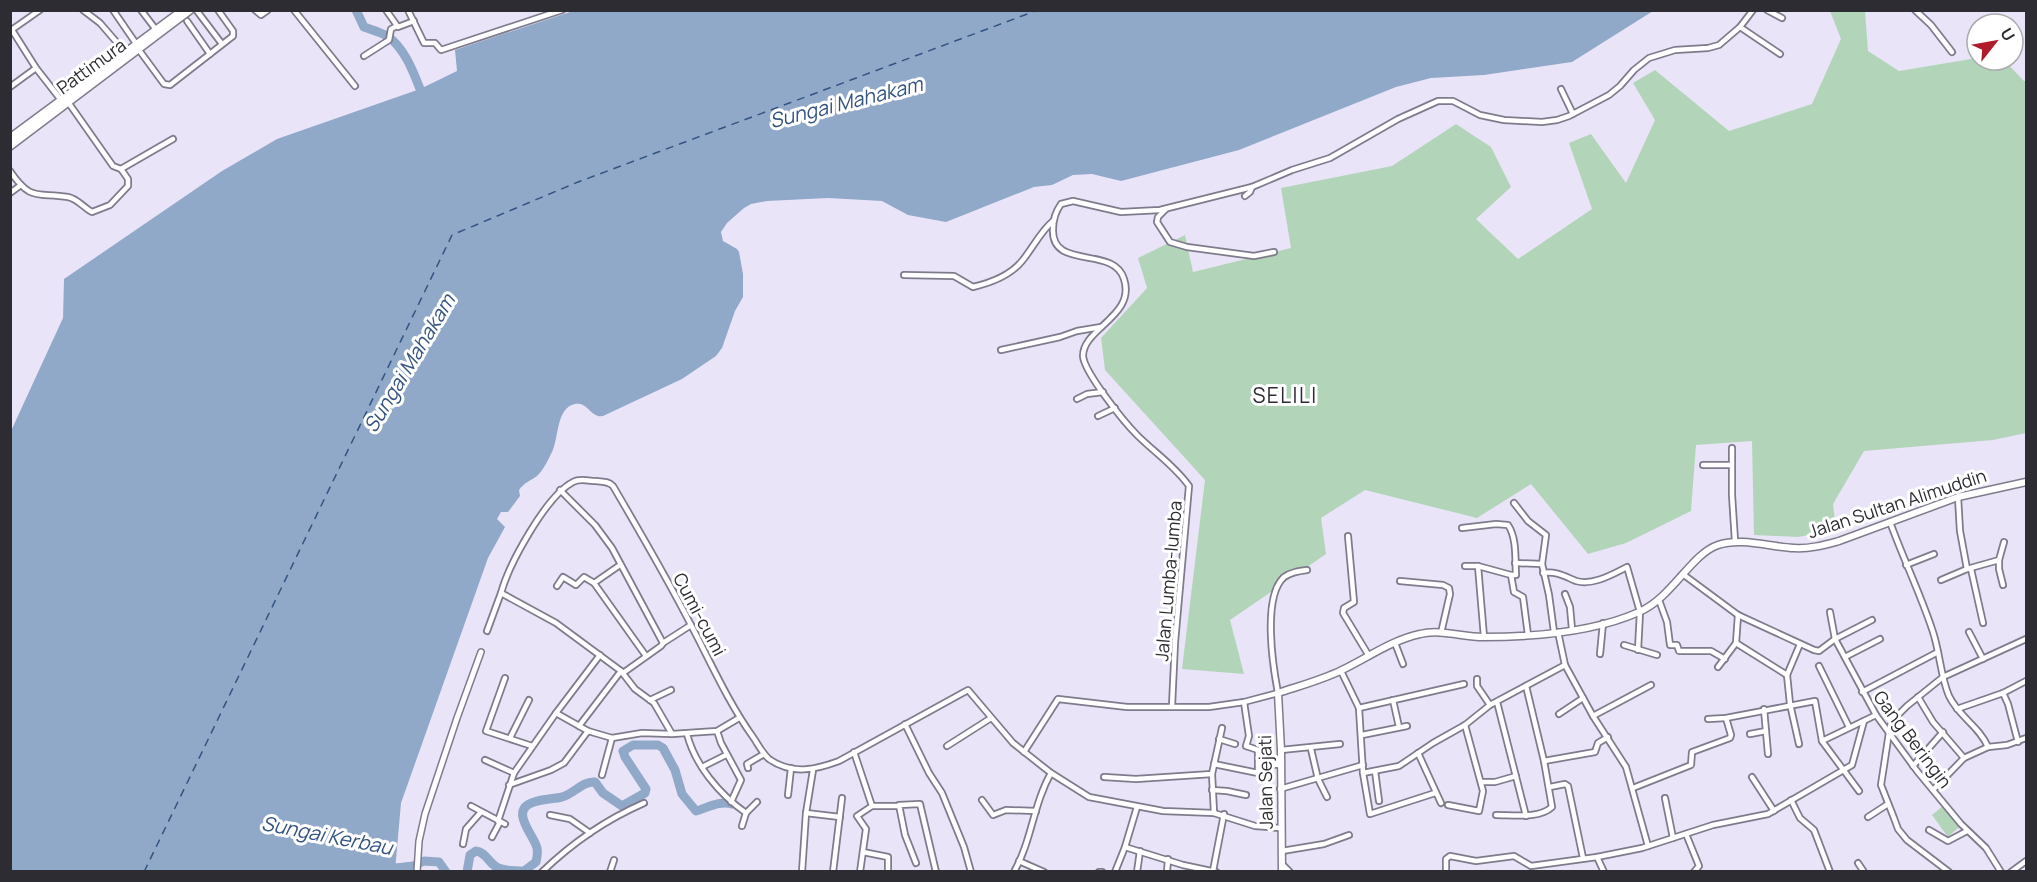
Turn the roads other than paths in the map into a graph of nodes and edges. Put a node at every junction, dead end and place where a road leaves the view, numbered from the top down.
1 (82, 10) edge
2 (113, 10) edge
3 (141, 10) edge
4 (183, 10) edge
5 (190, 10) edge
6 (218, 10) edge
7 (255, 10) edge
8 (268, 10) edge
9 (294, 10) edge
10 (386, 10) edge
11 (408, 10) edge
12 (562, 10) edge
13 (1753, 10) edge
14 (1767, 10) edge
15 (197, 11) edge
16 (1918, 11) edge
17 (36, 12) edge
18 (1782, 18) dead end
19 (187, 21) dead end
20 (414, 21) junction
21 (397, 26) junction
22 (1740, 27) junction
23 (11, 31) edge
24 (157, 31) junction
25 (147, 41) junction
26 (222, 44) junction
27 (138, 48) junction
28 (1952, 52) dead end
29 (126, 53) junction
30 (210, 54) junction
31 (1780, 54) dead end
32 (364, 56) dead end
33 (36, 68) junction
34 (355, 86) dead end
35 (10, 87) edge
36 (1561, 89) dead end
37 (64, 101) junction
38 (1573, 114) junction
39 (27, 129) junction
40 (10, 138) edge
41 (173, 139) dead end
42 (10, 146) edge
43 (121, 169) junction
44 (10, 171) edge
45 (21, 185) junction
46 (1252, 187) junction
47 (10, 193) edge
48 (1245, 196) dead end
49 (1166, 209) junction
50 (1054, 220) junction
51 (1274, 252) dead end
52 (904, 275) dead end
53 (1102, 327) junction
54 (1001, 350) dead end
55 (1103, 392) junction
56 (1077, 399) dead end
57 (1115, 408) junction
58 (1098, 416) dead end
59 (1731, 448) dead end
60 (1703, 465) dead end
61 (1731, 465) junction
62 (2026, 482) edge
63 (560, 490) junction
64 (1958, 497) junction
65 (1514, 503) dead end
66 (1890, 522) junction
67 (1462, 528) dead end
68 (1348, 536) dead end
69 (1735, 541) junction
70 (2004, 542) dead end
71 (1934, 554) dead end
72 (1999, 560) junction
73 (1515, 563) junction
74 (1542, 564) junction
75 (620, 565) junction
76 (1906, 565) junction
77 (1465, 566) dead end
78 (1478, 566) junction
79 (1969, 569) junction
80 (1307, 570) dead end
81 (1543, 573) junction
82 (1511, 575) junction
83 (1684, 575) junction
84 (1941, 580) dead end
85 (1400, 581) dead end
86 (594, 583) junction
87 (2003, 585) dead end
88 (557, 586) dead end
89 (501, 593) junction
90 (1565, 594) dead end
91 (1659, 600) junction
92 (1640, 612) junction
93 (1830, 612) dead end
94 (1738, 615) junction
95 (1872, 620) dead end
96 (1603, 623) junction
97 (1983, 623) dead end
98 (691, 625) junction
99 (1572, 629) junction
100 (487, 631) dead end
101 (1556, 632) junction
102 (1969, 632) dead end
103 (1441, 633) junction
104 (1528, 635) junction
105 (1484, 637) junction
106 (1835, 639) junction
107 (1880, 639) dead end
108 (2026, 639) edge
109 (663, 643) junction
110 (1395, 643) junction
111 (1736, 643) junction
112 (1800, 644) junction
113 (1624, 645) dead end
114 (1638, 650) junction
115 (481, 652) dead end
116 (1938, 652) junction
117 (1600, 654) dead end
118 (600, 655) junction
119 (1657, 655) dead end
120 (646, 656) junction
121 (1369, 656) junction
122 (1845, 657) junction
123 (1725, 658) junction
124 (1983, 659) junction
125 (1404, 664) dead end
126 (1565, 665) junction
127 (1819, 666) dead end
128 (1718, 667) dead end
129 (1341, 671) junction
130 (622, 672) junction
131 (1786, 675) junction
132 (1942, 677) junction
133 (505, 678) dead end
134 (1477, 679) dead end
135 (2026, 681) edge
136 (1464, 684) dead end
137 (1526, 686) junction
138 (1651, 686) dead end
139 (671, 690) dead end
140 (1862, 692) junction
141 (1278, 693) junction
142 (2002, 693) junction
143 (1918, 697) junction
144 (1583, 698) junction
145 (529, 700) dead end
146 (650, 700) junction
147 (1393, 700) junction
148 (1244, 702) junction
149 (1497, 702) junction
150 (1790, 704) junction
151 (1490, 705) junction
152 (1172, 706) junction
153 (1359, 708) junction
154 (1957, 709) junction
155 (1764, 710) junction
156 (556, 713) junction
157 (1559, 714) dead end
158 (1876, 715) junction
159 (1593, 716) junction
160 (739, 718) junction
161 (991, 718) junction
162 (1726, 718) junction
163 (1708, 719) dead end
164 (1864, 721) junction
165 (904, 724) junction
166 (1466, 725) junction
167 (579, 726) junction
168 (1407, 726) dead end
169 (1399, 727) junction
170 (1849, 727) junction
171 (1222, 728) dead end
172 (588, 731) junction
173 (717, 731) junction
174 (1766, 731) junction
175 (1889, 732) junction
176 (1943, 732) junction
177 (672, 734) junction
178 (687, 734) junction
179 (1750, 734) dead end
180 (1362, 735) junction
181 (1608, 737) junction
182 (510, 738) junction
183 (612, 738) junction
184 (2026, 738) edge
185 (1219, 739) junction
186 (1822, 741) junction
187 (2018, 742) junction
188 (1235, 744) dead end
189 (1340, 744) dead end
190 (1799, 744) dead end
191 (532, 746) junction
192 (947, 746) dead end
193 (1988, 747) junction
194 (1311, 749) junction
195 (1281, 750) junction
196 (854, 752) junction
197 (1024, 752) junction
198 (1418, 753) junction
199 (764, 754) junction
200 (1768, 754) dead end
201 (726, 755) junction
202 (1964, 758) junction
203 (485, 760) dead end
204 (1544, 761) junction
205 (1214, 764) junction
206 (1258, 764) junction
207 (1281, 765) junction
208 (1363, 765) junction
209 (1913, 765) junction
210 (702, 767) junction
211 (748, 768) dead end
212 (791, 768) junction
213 (813, 770) junction
214 (1845, 770) junction
215 (1375, 771) junction
216 (514, 773) junction
217 (1051, 773) junction
218 (1363, 773) junction
219 (1212, 774) junction
220 (602, 775) dead end
221 (1516, 776) junction
222 (1104, 777) dead end
223 (1752, 777) dead end
224 (1318, 779) junction
225 (1481, 782) junction
226 (509, 785) junction
227 (1550, 787) junction
228 (1633, 788) junction
229 (1280, 789) junction
230 (1212, 790) junction
231 (1934, 790) junction
232 (1860, 791) dead end
233 (1435, 793) junction
234 (788, 795) dead end
235 (1246, 795) dead end
236 (1327, 797) dead end
237 (842, 798) dead end
238 (1665, 798) dead end
239 (982, 800) dead end
240 (1791, 800) junction
241 (1378, 801) dead end
242 (731, 802) junction
243 (757, 802) dead end
244 (1441, 802) dead end
245 (644, 803) dead end
246 (1888, 804) junction
247 (1448, 805) dead end
248 (471, 806) dead end
249 (872, 806) junction
250 (898, 806) junction
251 (1137, 807) junction
252 (1036, 811) junction
253 (1774, 811) junction
254 (481, 812) junction
255 (746, 813) junction
256 (806, 813) junction
257 (1214, 813) junction
258 (1224, 814) junction
259 (550, 815) dead end
260 (1496, 815) dead end
261 (1526, 816) junction
262 (840, 817) junction
263 (1868, 817) dead end
264 (501, 822) junction
265 (742, 826) dead end
266 (1280, 828) junction
267 (1929, 830) dead end
268 (1967, 831) junction
269 (590, 832) junction
270 (1686, 834) junction
271 (1349, 835) dead end
272 (492, 837) dead end
273 (1673, 838) junction
274 (463, 844) dead end
275 (1648, 846) junction
276 (1125, 847) junction
277 (1140, 851) junction
278 (1282, 851) junction
279 (863, 852) junction
280 (1597, 857) junction
281 (1583, 858) junction
282 (1168, 859) junction
283 (614, 860) dead end
284 (1019, 861) junction
285 (2026, 861) edge
286 (916, 863) dead end
287 (1858, 863) dead end
288 (1282, 864) junction
289 (417, 870) edge
290 (1214, 871) edge
291 (542, 872) edge
292 (610, 872) edge
293 (802, 872) edge
294 (833, 872) edge
295 (860, 872) edge
296 (888, 872) edge
297 (936, 872) edge
298 (971, 872) edge
299 (1014, 872) edge
300 (1044, 872) edge
301 (1115, 872) edge
302 (1137, 872) edge
303 (1167, 872) edge
304 (1282, 872) edge
305 (1290, 872) edge
306 (1446, 872) edge
307 (1604, 872) edge
308 (1694, 872) edge
309 (1830, 872) edge
310 (1864, 872) edge
311 (1949, 872) edge
312 (2001, 872) edge
313 (2011, 872) edge

1 - 29 street
2 - 27 street
3 - 24 street
4 - 24 main road, Pattimura
5 - 25 main road, Pattimura
6 - 26 street
7 - 8 street
9 - 34 street
10 - 21 street
11 - 20 street
12 - 20 street
13 - 22 street
14 - 18 street
15 - 26 street
16 - 28 street
17 - 23 street
19 - 30 street
20 - 21 street
21 - 32 street
22 - 31 street
22 - 38 street
23 - 33 street
24 - 25 main road, Pattimura
25 - 27 main road, Pattimura
26 - 30 street
27 - 29 main road, Pattimura
27 - 30 street
27 - 37 main road, Pattimura
29 - 37 main road, Pattimura
33 - 35 street
33 - 37 street
36 - 38 street
37 - 39 main road, Pattimura
37 - 43 street
38 - 46 street
39 - 40 main road, Pattimura
39 - 42 main road, Pattimura
41 - 43 street
43 - 45 street
44 - 45 street
45 - 47 street
46 - 48 street
46 - 49 street
49 - 50 street
49 - 51 street
50 - 52 street
50 - 53 street, Jalan Lumba-lumba
53 - 54 street
53 - 55 street, Jalan Lumba-lumba
55 - 56 street
55 - 57 street, Jalan Lumba-lumba
57 - 58 street
57 - 152 street, Jalan Lumba-lumba
59 - 61 street
60 - 61 street
61 - 69 street
62 - 64 main road, Jalan Sultan Alimuddin
63 - 75 street
63 - 89 street
63 - 98 street, Cumi-cumi
64 - 66 main road, Jalan Sultan Alimuddin
64 - 79 street
65 - 74 street
66 - 69 main road, Jalan Sultan Alimuddin
66 - 76 street
67 - 73 street
68 - 121 street
69 - 83 main road, Jalan Sultan Alimuddin
70 - 72 street
71 - 76 street
72 - 79 street
72 - 87 street
73 - 74 street
73 - 82 street
74 - 81 street
75 - 86 street
75 - 109 street
76 - 116 street
77 - 78 street
78 - 82 street
78 - 105 street
79 - 84 street
79 - 97 street
80 - 141 street
81 - 92 street
81 - 101 street
82 - 104 street
83 - 91 main road, Jalan Sultan Alimuddin
83 - 94 street
85 - 103 street
86 - 88 street
86 - 120 street
89 - 100 street
89 - 118 street
90 - 99 street
91 - 92 main road, Jalan Sultan Alimuddin
91 - 123 street
92 - 96 main road, Jalan Sultan Alimuddin
92 - 114 street
93 - 106 street, Gang Beringin
94 - 111 street
94 - 112 street
95 - 106 street
96 - 99 main road, Jalan Sultan Alimuddin
96 - 117 street
98 - 109 street
98 - 160 street, Cumi-cumi
99 - 101 main road, Jalan Sultan Alimuddin
101 - 104 main road, Jalan Sultan Alimuddin
101 - 126 street
102 - 124 street
103 - 105 main road, Jalan Sultan Alimuddin
103 - 110 main road, Jalan Sultan Alimuddin
104 - 105 main road, Jalan Sultan Alimuddin
106 - 112 street
106 - 122 street, Gang Beringin
107 - 122 street
108 - 124 street
109 - 120 street
110 - 121 main road, Jalan Sultan Alimuddin
110 - 125 street
111 - 123 street
111 - 131 street
112 - 131 street
113 - 114 street
114 - 119 street
115 - 289 street
116 - 132 street
116 - 140 street
118 - 130 street
118 - 156 street
120 - 130 street
121 - 129 main road, Jalan Sultan Alimuddin
122 - 140 street, Gang Beringin
123 - 128 street
124 - 132 street
126 - 137 street
126 - 144 street
127 - 170 street
129 - 141 main road, Jalan Sultan Alimuddin
129 - 153 street
130 - 146 street
130 - 167 street
131 - 150 street
132 - 143 street
132 - 154 street
133 - 182 street
134 - 151 street
135 - 142 street
136 - 147 street
137 - 149 street
137 - 204 street
138 - 159 street
139 - 146 street
140 - 158 street, Gang Beringin
141 - 148 street, Jalan Sultan Alimuddin
141 - 195 main road, Jalan Sejati
142 - 154 street
142 - 187 street
143 - 175 street
143 - 176 street
144 - 157 street
144 - 159 street
145 - 182 street
146 - 177 street
147 - 153 street
147 - 169 street
148 - 152 street, Jalan Sultan Alimuddin
148 - 206 street
149 - 151 street
149 - 221 street
150 - 155 street
150 - 186 street
150 - 190 street
151 - 166 street
152 - 197 street
153 - 180 street
154 - 193 street
155 - 162 street
155 - 174 street
156 - 167 street
156 - 191 street
158 - 164 street
158 - 175 street, Gang Beringin
159 - 181 street
160 - 173 street
160 - 199 street, Cumi-cumi
161 - 165 street, Cumi-cumi
161 - 192 street
161 - 197 street, Cumi-cumi
162 - 163 street
162 - 228 street
164 - 170 street
164 - 214 street
165 - 196 street, Cumi-cumi
165 - 298 street
166 - 198 street
166 - 225 street
167 - 172 street
168 - 169 street
169 - 180 street
170 - 186 street
171 - 185 street
172 - 183 street
172 - 226 street
173 - 178 street
173 - 201 street
174 - 179 street
174 - 200 street
175 - 209 street, Gang Beringin
175 - 246 street
176 - 202 street
176 - 209 street
177 - 178 street
177 - 183 street
178 - 210 street
180 - 208 street
181 - 204 street
181 - 228 street
182 - 191 street
183 - 220 street
184 - 187 street
185 - 188 street
185 - 205 street
186 - 214 street
187 - 193 street
189 - 194 street
191 - 216 street
193 - 202 street
194 - 195 street
194 - 224 street
195 - 207 main road, Jalan Sejati
196 - 213 street, Cumi-cumi
196 - 249 street
197 - 217 street, Cumi-cumi
198 - 215 street
198 - 233 street
199 - 211 street
199 - 212 street, Cumi-cumi
201 - 210 street
201 - 242 street
202 - 231 street
203 - 216 street
204 - 227 street
205 - 206 street
205 - 219 street
206 - 207 street
207 - 229 main road, Jalan Sejati
208 - 218 street
208 - 224 street
209 - 231 street, Gang Beringin
210 - 242 street
212 - 213 street, Cumi-cumi
212 - 234 street
213 - 256 street
214 - 232 street
214 - 240 street
215 - 218 street
215 - 241 street
216 - 226 street
217 - 251 street, Cumi-cumi
217 - 252 street
218 - 233 street
219 - 222 street
219 - 230 street
221 - 225 street
221 - 261 street
223 - 253 street
224 - 229 street
224 - 236 street
225 - 247 street
226 - 264 street
227 - 261 street
227 - 281 street
228 - 275 street
229 - 266 main road, Jalan Sejati
230 - 235 street
230 - 257 street
231 - 268 street, Gang Beringin
233 - 244 street
237 - 262 street
238 - 273 street
239 - 252 street
240 - 253 street
240 - 309 street
242 - 255 street
243 - 255 street
245 - 269 street
246 - 263 street
246 - 311 street
248 - 254 street
249 - 250 street
249 - 279 street
250 - 286 street
250 - 297 street
251 - 257 street, Cumi-cumi
251 - 276 street
252 - 284 street
253 - 270 street
254 - 264 street
254 - 274 street
255 - 265 street
256 - 262 street
256 - 293 street
257 - 258 street, Cumi-cumi
258 - 266 street, Cumi-cumi
258 - 290 street
259 - 269 street
260 - 261 street
262 - 294 street
264 - 272 street
266 - 278 main road, Jalan Sejati
267 - 268 street
268 - 312 street, Gang Beringin
269 - 291 street
270 - 273 street
270 - 308 street
271 - 278 street
273 - 275 street
275 - 280 street
276 - 277 street
276 - 301 street
277 - 282 street
277 - 302 street
278 - 288 main road, Jalan Sejati
279 - 295 street
279 - 296 street
280 - 281 street
280 - 307 street
281 - 306 street
282 - 290 street
282 - 303 street
283 - 292 street
284 - 299 street
284 - 300 street
285 - 313 street
287 - 310 street
288 - 304 main road, Jalan Sejati
288 - 305 street

